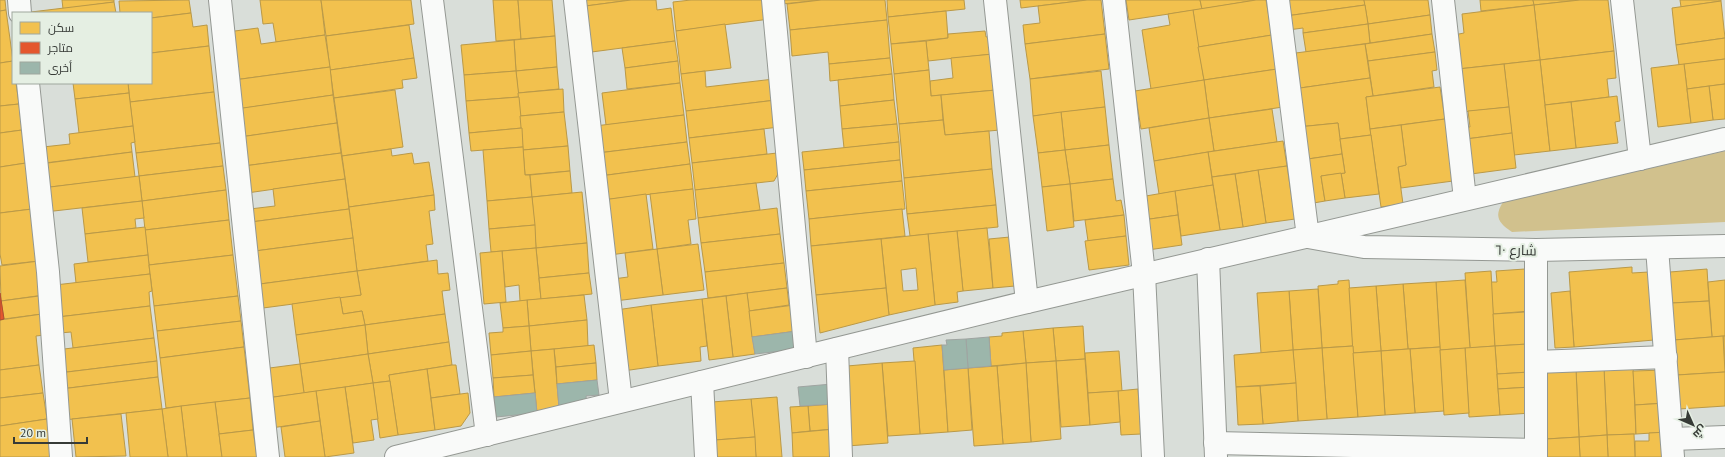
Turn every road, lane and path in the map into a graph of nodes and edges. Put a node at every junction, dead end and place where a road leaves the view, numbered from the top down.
1 (19, 0) edge
2 (220, 0) edge
3 (432, 0) edge
4 (575, 0) edge
5 (773, 0) edge
6 (995, 0) edge
7 (1114, 0) edge
8 (1278, 0) edge
9 (1444, 0) edge
10 (1622, 0) edge
11 (20, 12) edge
12 (28, 84) edge
13 (1725, 139) edge
14 (1640, 159) junction
15 (1466, 199) junction
16 (1308, 237) junction
17 (1725, 246) edge
18 (1656, 248) junction
19 (1536, 250) junction
20 (1208, 259) junction
21 (1144, 274) junction
22 (1027, 302) junction
23 (837, 349) junction
24 (806, 357) junction
25 (1666, 357) junction
26 (1536, 362) junction
27 (702, 382) junction
28 (622, 401) junction
29 (486, 435) junction
30 (1725, 437) edge
31 (1673, 448) edge
32 (1215, 450) edge
33 (1536, 453) edge
34 (421, 454) edge
35 (61, 457) edge
36 (268, 457) edge
37 (396, 457) edge
38 (706, 457) edge
39 (841, 457) edge
40 (1153, 457) edge

1 - 11 street
2 - 36 street
3 - 29 street
4 - 28 street
5 - 24 street
6 - 22 street
7 - 21 street
8 - 16 street
9 - 15 street
10 - 14 street
12 - 35 street
13 - 14 street
14 - 15 street
15 - 16 street
16 - 19 street, شارع ٦٠
16 - 20 street
17 - 18 street, شارع ٦٠
18 - 19 street, شارع ٦٠
18 - 25 street
19 - 26 street
20 - 21 street
20 - 32 street
21 - 22 street
21 - 40 street
22 - 23 street
23 - 24 street
23 - 39 street
24 - 27 street
25 - 26 street
25 - 31 street
26 - 33 street
27 - 28 street
27 - 38 street
28 - 29 street
29 - 34 street
30 - 31 street
32 - 33 street
34 - 37 street

